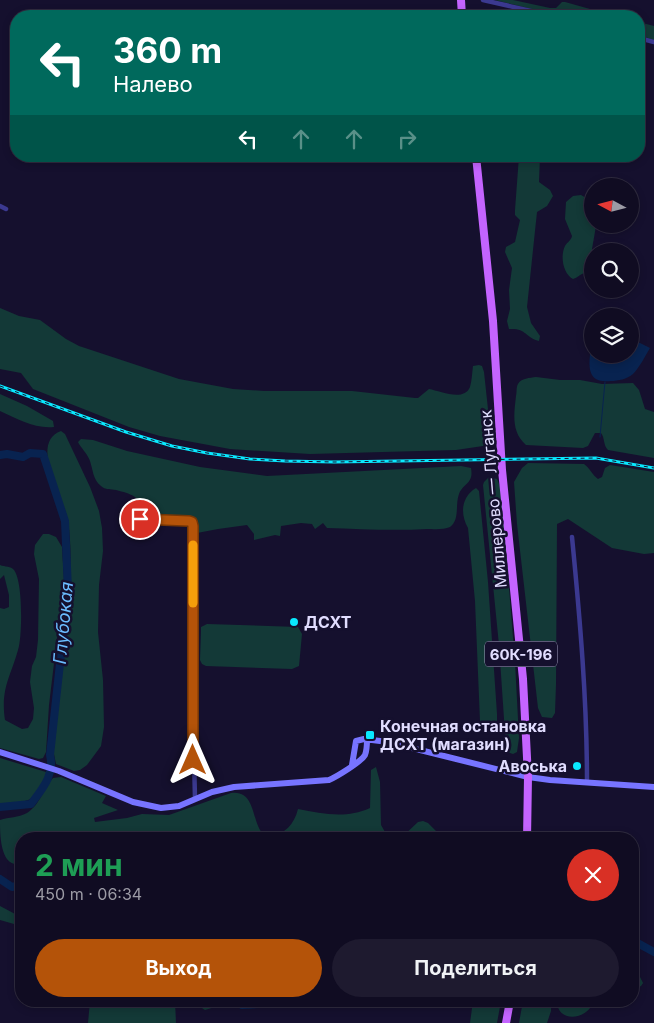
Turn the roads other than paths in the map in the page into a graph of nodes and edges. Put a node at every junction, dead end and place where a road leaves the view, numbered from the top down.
1 (483, 0) edge
2 (527, 10) edge
3 (477, 162) edge
4 (0, 206) edge
5 (6, 209) dead end
6 (140, 519) dead end
7 (572, 538) dead end
8 (367, 739) junction
9 (0, 752) edge
10 (352, 765) junction
11 (528, 777) junction
12 (587, 782) junction
13 (654, 787) edge
14 (195, 799) junction
15 (527, 832) edge
16 (509, 1007) edge
17 (506, 1023) edge

1 - 2 street
3 - 11 main road, Миллерово — Луганск / 60К-196
4 - 5 street
6 - 14 street
7 - 12 street
8 - 10 street
8 - 10 street
8 - 11 street
9 - 14 street
10 - 14 street
11 - 12 street
11 - 15 main road, Миллерово — Луганск / 60К-196
12 - 13 street
16 - 17 main road

